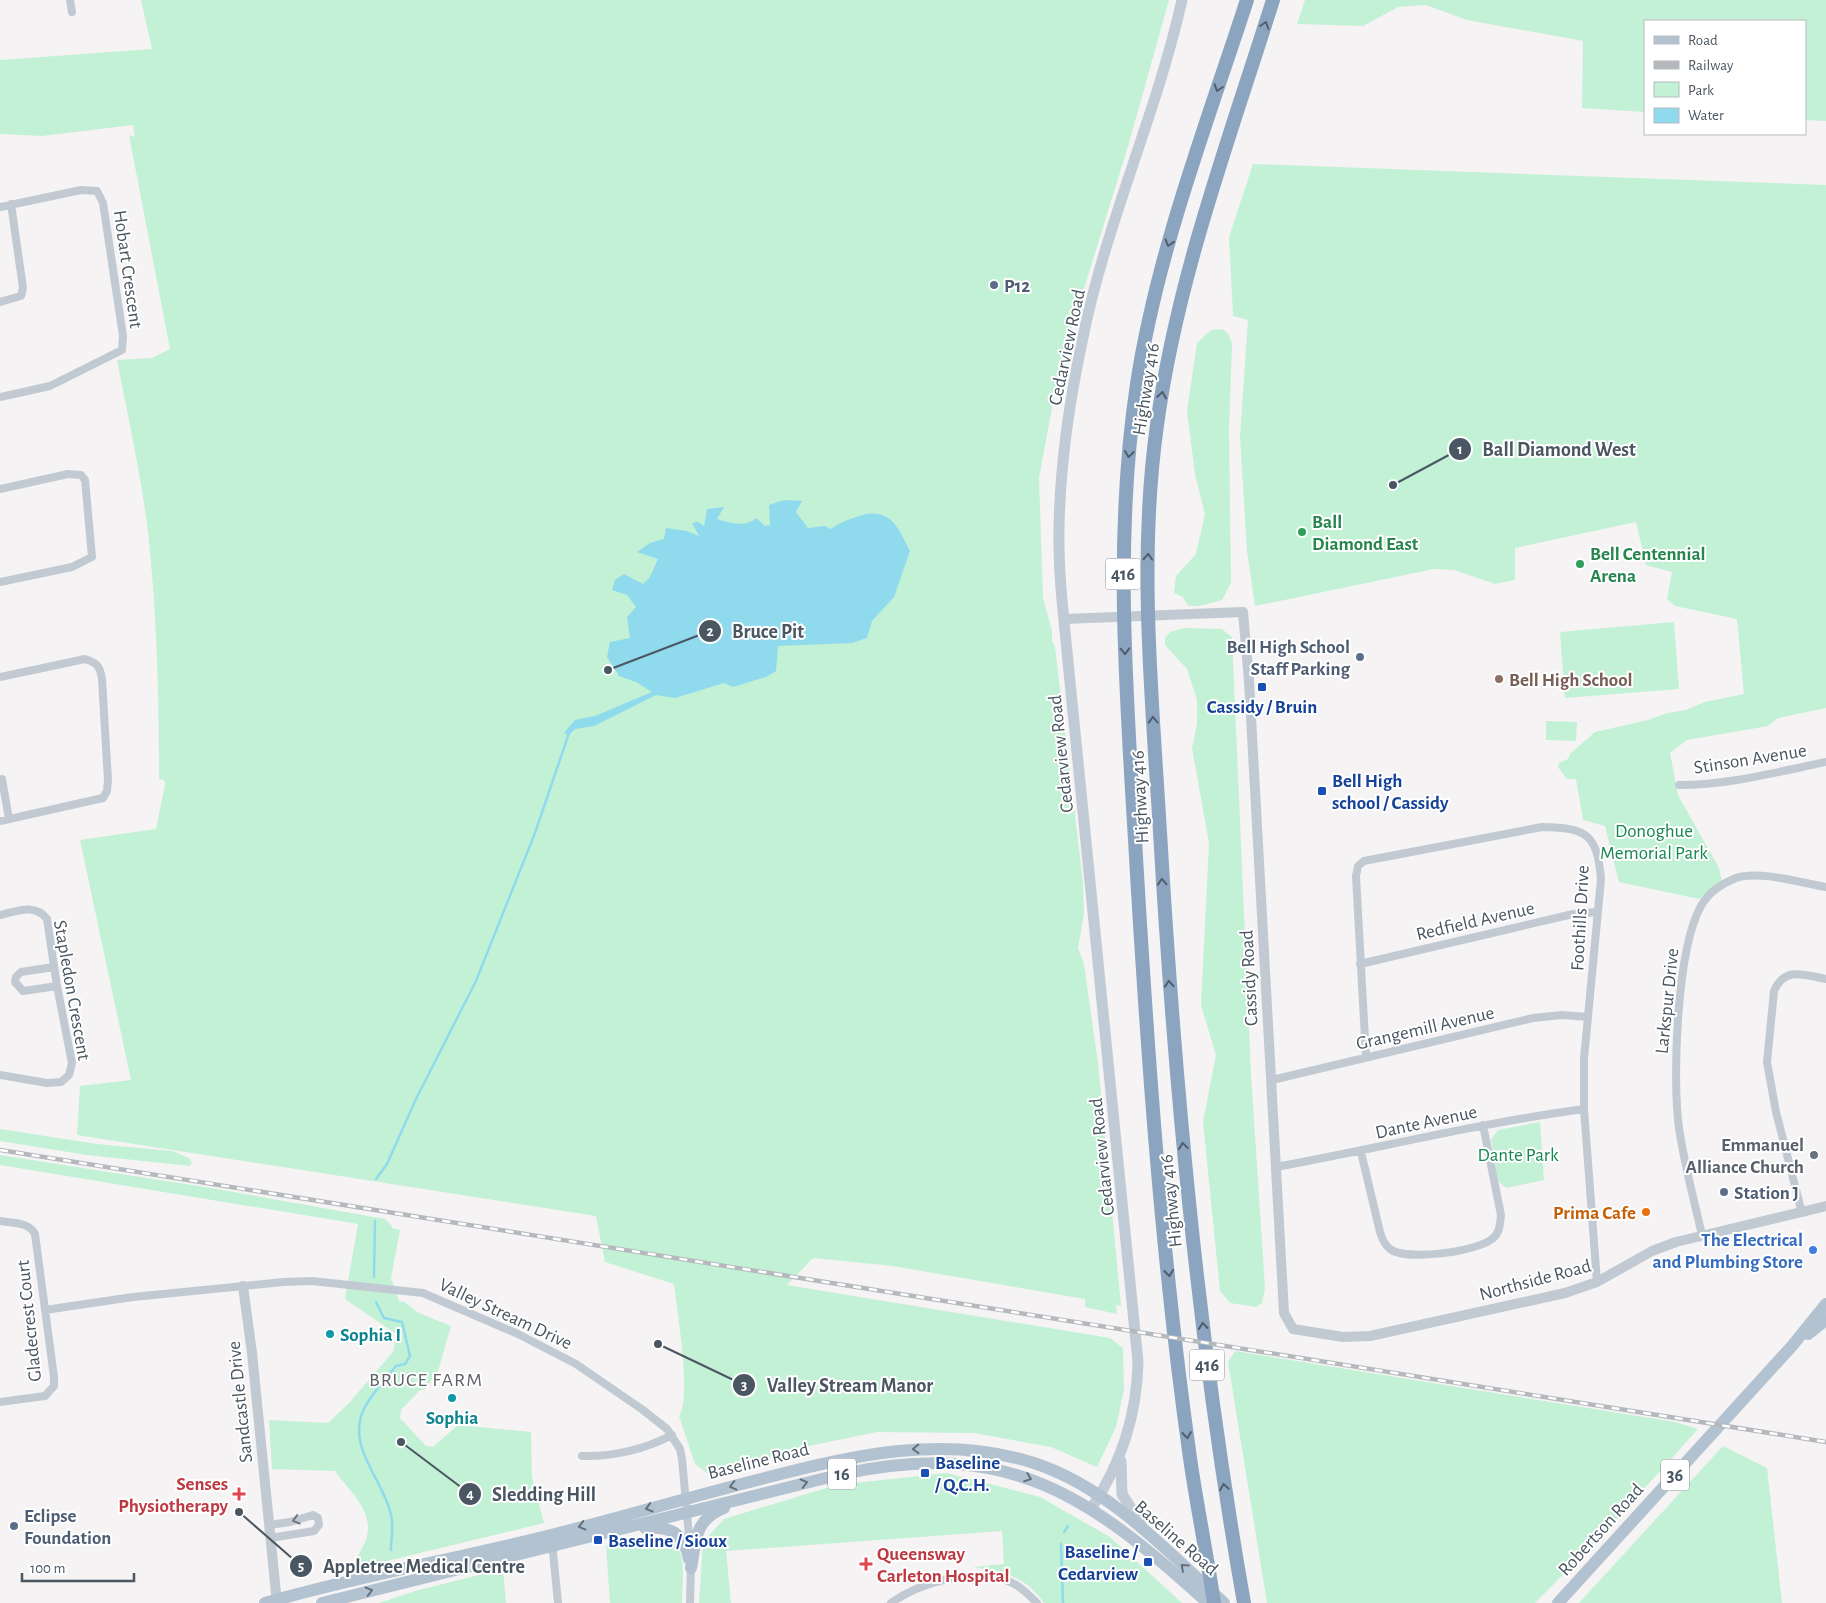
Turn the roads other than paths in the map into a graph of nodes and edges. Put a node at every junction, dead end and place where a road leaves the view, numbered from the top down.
1 (70, 0) edge
2 (1182, 0) edge
3 (1247, 0) edge
4 (1273, 0) edge
5 (72, 12) dead end
6 (11, 204) junction
7 (0, 207) edge
8 (0, 302) edge
9 (0, 397) edge
10 (0, 489) edge
11 (0, 582) edge
12 (1064, 619) junction
13 (0, 677) edge
14 (1826, 762) edge
15 (2, 779) dead end
16 (1679, 785) dead end
17 (9, 819) junction
18 (0, 821) edge
19 (1826, 887) edge
20 (1597, 912) junction
21 (0, 915) edge
22 (1360, 964) junction
23 (54, 967) junction
24 (1826, 979) edge
25 (57, 986) junction
26 (1588, 1017) junction
27 (1366, 1057) junction
28 (0, 1075) edge
29 (1272, 1080) junction
30 (1584, 1109) junction
31 (1483, 1125) junction
32 (1362, 1152) junction
33 (1276, 1168) junction
34 (1826, 1206) edge
35 (1802, 1212) junction
36 (0, 1221) edge
37 (1702, 1235) junction
38 (1597, 1282) junction
39 (243, 1286) junction
40 (1826, 1304) edge
41 (45, 1310) junction
42 (1826, 1320) edge
43 (1303, 1332) joint
44 (1792, 1346) junction
45 (0, 1402) edge
46 (672, 1435) junction
47 (1122, 1452) junction
48 (582, 1456) dead end
49 (1190, 1462) junction
50 (757, 1495) junction
51 (1100, 1496) junction
52 (686, 1497) junction
53 (1091, 1509) junction
54 (688, 1512) junction
55 (269, 1525) junction
56 (615, 1530) junction
57 (1149, 1536) junction
58 (270, 1538) junction
59 (552, 1541) junction
60 (692, 1568) junction
61 (273, 1602) edge
62 (322, 1603) edge
63 (558, 1603) edge
64 (690, 1603) edge
65 (891, 1603) edge
66 (1037, 1603) edge
67 (1206, 1603) edge
68 (1214, 1603) edge
69 (1224, 1603) edge
70 (1244, 1603) edge
71 (1558, 1603) edge

1 - 5 street
2 - 12 main road, Cedarview Road
3 -> 49 highway, Highway 416 / 416
70 -> 4 highway, Highway 416 / 416
6 - 7 street, Hobart Crescent
6 - 8 street
6 - 9 street, Hobart Crescent
10 - 11 street
12 - 29 street, Cassidy Road
12 - 47 main road, Cedarview Road
13 - 17 street
14 - 16 street, Stinson Avenue
15 - 17 street
17 - 18 street
19 - 37 street, Larkspur Drive
20 - 22 street, Redfield Avenue
20 - 22 street, Foothills Drive
20 - 26 street, Foothills Drive
21 - 23 street, Stapledon Crescent
22 - 27 street, Foothills Drive
23 - 25 street, Stapledon Crescent
23 - 25 street
24 - 35 street
25 - 28 street, Stapledon Crescent
26 - 27 street, Grangemill Avenue
26 - 30 street, Foothills Drive
27 - 29 street, Grangemill Avenue
29 - 33 street, Cassidy Road
30 - 31 street, Dante Avenue
30 - 38 street, Foothills Drive
31 - 32 street, Dante Avenue
31 - 32 street
32 - 33 street, Dante Avenue
33 - 43 street, Cassidy Road
34 - 35 street, Northside Road
35 - 37 street, Northside Road
36 - 41 street, Gladecrest Court
37 - 38 street, Northside Road
38 - 43 street, Northside Road
39 - 41 street, Valley Stream Drive
39 - 46 street, Valley Stream Drive
39 - 55 street, Sandcastle Drive
40 - 44 main road, Robertson Road / 36
41 - 45 street, Gladecrest Court
42 - 44 main road, Robertson Road / 36
44 - 71 main road, Robertson Road / 36
46 - 48 street
46 - 52 street, Valley Stream Drive
47 - 51 main road, Cedarview Road
47 - 57 main road
49 - 67 highway
49 - 68 highway
50 -> 53 main road, Baseline Road / 16
50 - 54 main road, Baseline Road / 16
50 - 60 main road
51 -> 52 main road, Baseline Road / 16
51 - 53 main road, Cedarview Road
51 - 57 main road, Baseline Road / 16
52 - 54 street, Valley Stream Drive
52 -> 59 main road, Baseline Road / 16
53 - 67 main road, Baseline Road / 16
54 - 56 main road, Baseline Road / 16
54 - 60 street, Valley Stream Drive
55 - 58 street, Sandcastle Drive
58 -> 55 street
56 - 59 main road, Baseline Road / 16
56 - 60 main road
69 -> 57 main road, Baseline Road / 16
58 - 61 street, Sandcastle Drive
59 - 61 main road, Baseline Road / 16
62 -> 59 main road, Baseline Road / 16
59 - 63 street
60 - 64 street, Valley Stream Drive
65 - 66 street

